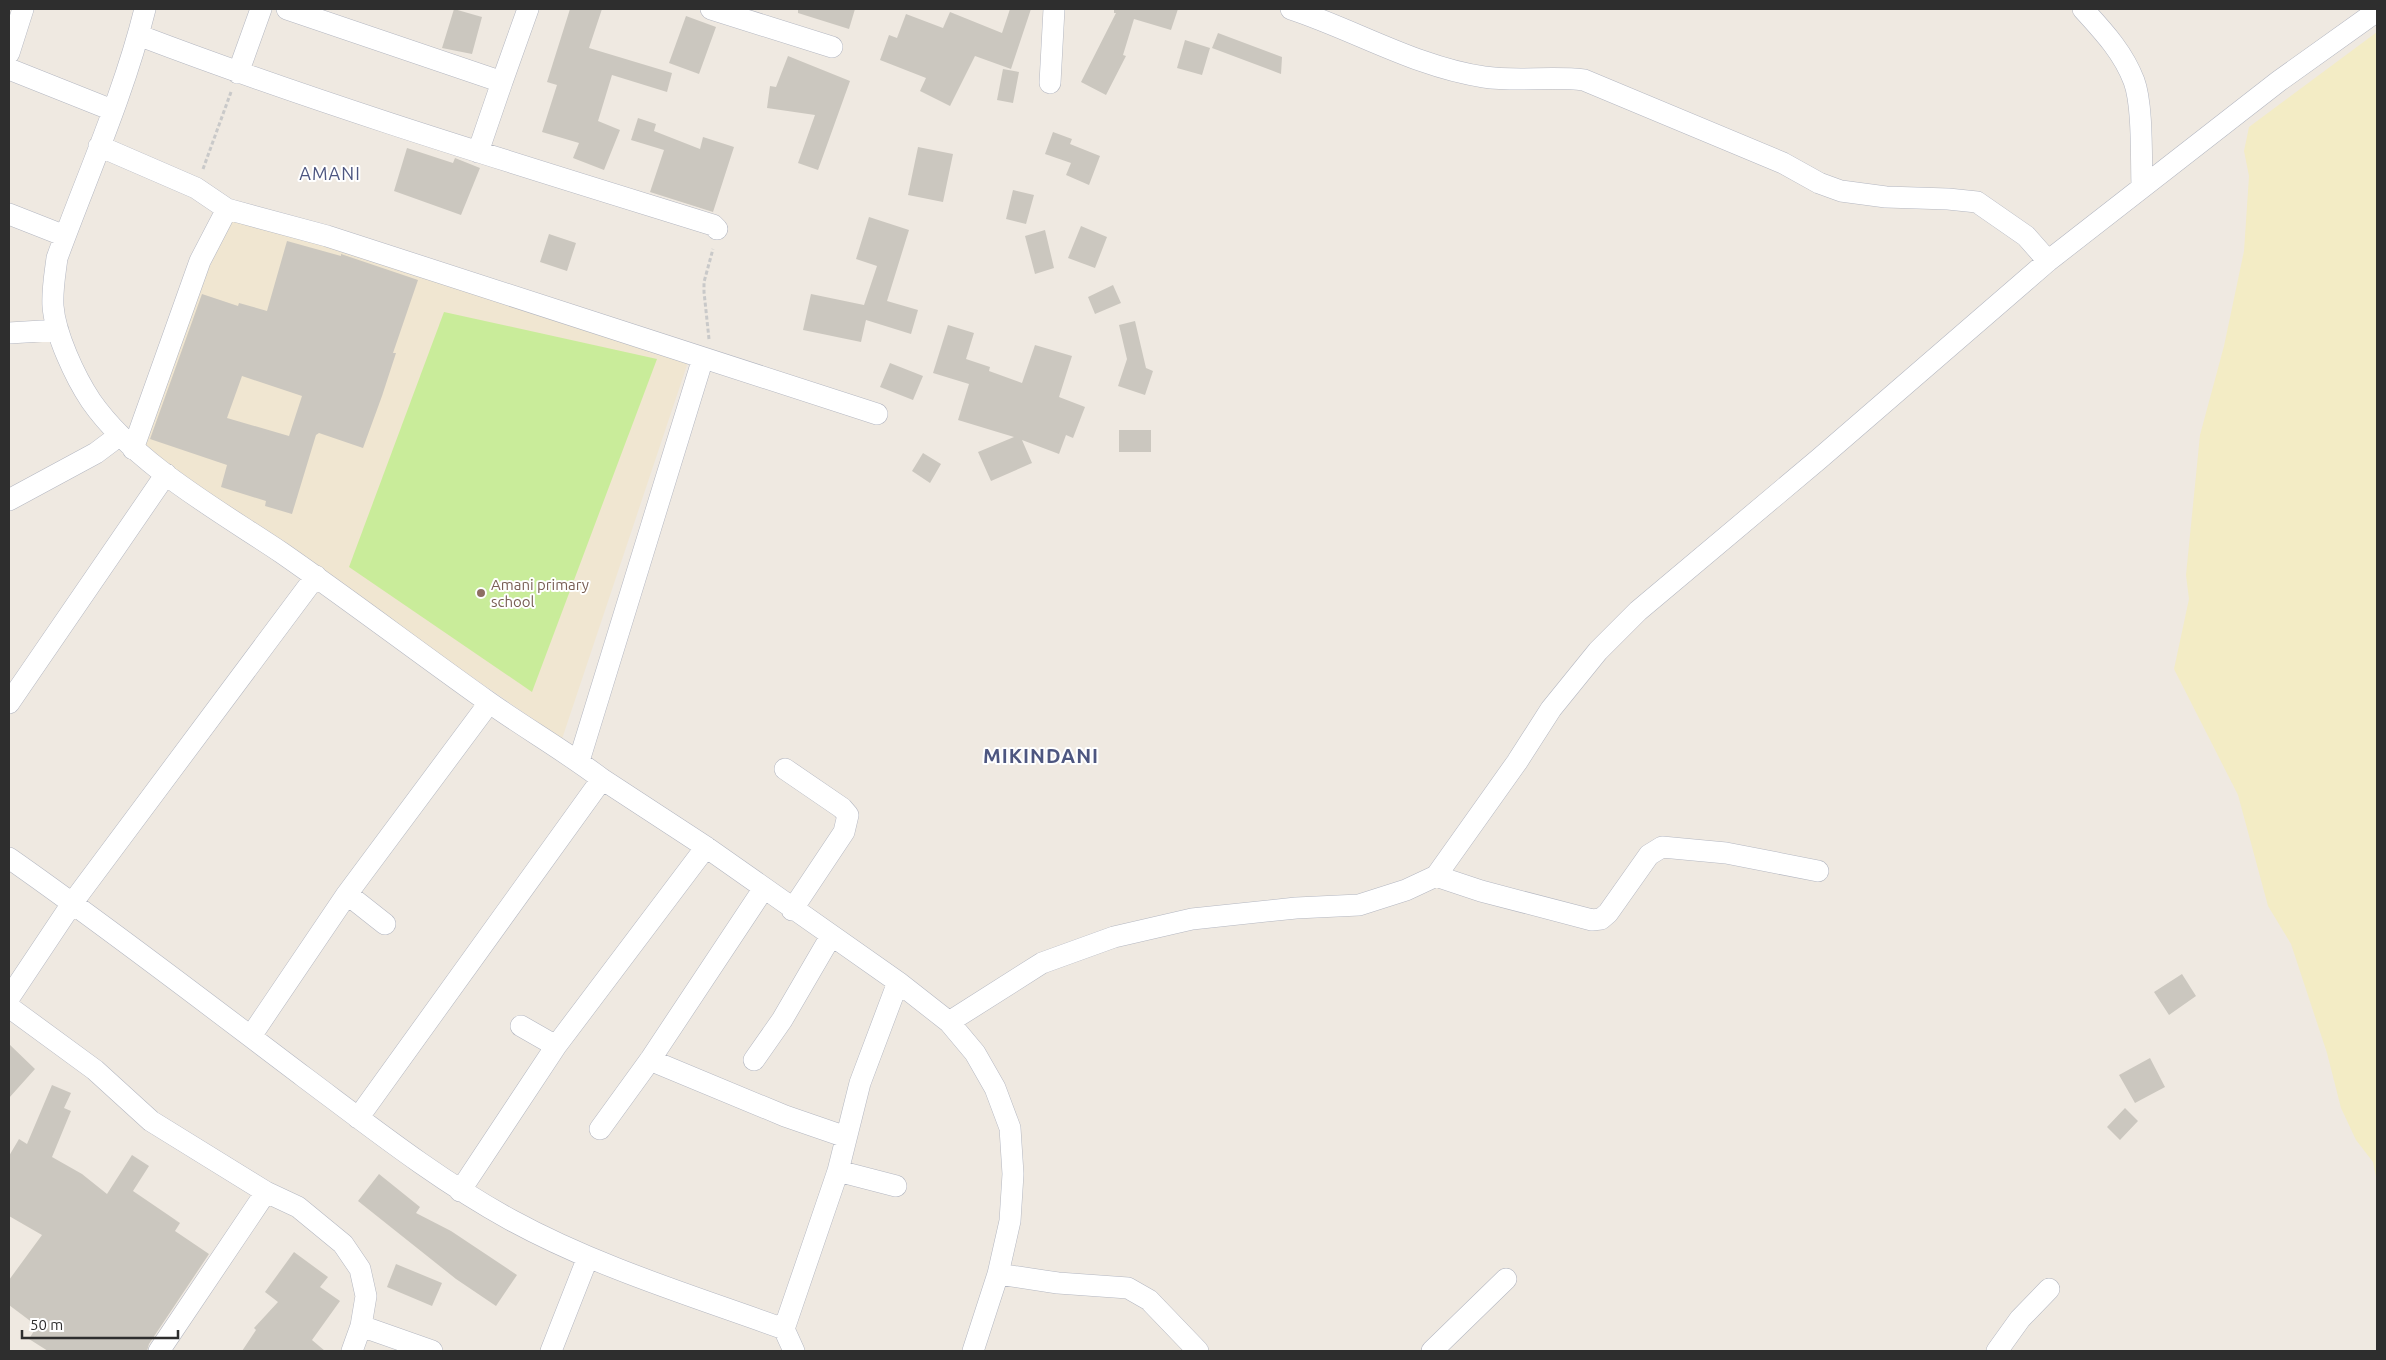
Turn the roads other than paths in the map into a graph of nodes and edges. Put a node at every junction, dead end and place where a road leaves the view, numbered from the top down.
1 (23, 9) edge
2 (145, 9) edge
3 (261, 9) edge
4 (287, 9) edge
5 (528, 9) edge
6 (711, 9) edge
7 (1054, 9) edge
8 (1290, 9) edge
9 (2083, 9) edge
10 (2377, 11) edge
11 (138, 35) junction
12 (832, 47) dead end
13 (9, 53) edge
14 (9, 69) edge
15 (238, 73) junction
16 (502, 82) junction
17 (1050, 83) dead end
18 (112, 110) junction
19 (99, 146) junction
20 (478, 152) junction
21 (2142, 186) junction
22 (227, 209) junction
23 (9, 214) edge
24 (717, 229) road end
25 (65, 236) junction
26 (2048, 261) junction
27 (58, 330) junction
28 (9, 333) edge
29 (703, 358) junction
30 (878, 414) dead end
31 (127, 442) junction
32 (166, 474) junction
33 (9, 500) edge
34 (316, 576) junction
35 (9, 703) edge
36 (489, 703) junction
37 (579, 761) junction
38 (785, 769) dead end
39 (602, 779) junction
40 (706, 847) junction
41 (9, 858) edge
42 (1818, 870) dead end
43 (1436, 876) junction
44 (764, 888) junction
45 (347, 894) junction
46 (72, 902) junction
47 (792, 910) junction
48 (385, 924) dead end
49 (831, 936) junction
50 (898, 982) junction
51 (9, 998) edge
52 (9, 1007) edge
53 (949, 1022) junction
54 (521, 1026) dead end
55 (251, 1036) junction
56 (556, 1046) junction
57 (650, 1060) junction
58 (754, 1060) dead end
59 (358, 1118) junction
60 (600, 1129) dead end
61 (846, 1137) junction
62 (838, 1171) junction
63 (896, 1186) dead end
64 (460, 1191) junction
65 (266, 1192) junction
66 (588, 1257) junction
67 (998, 1274) junction
68 (1506, 1279) dead end
69 (2049, 1289) dead end
70 (361, 1326) junction
71 (784, 1329) junction
72 (159, 1351) edge
73 (352, 1351) edge
74 (432, 1351) edge
75 (550, 1351) edge
76 (794, 1351) edge
77 (973, 1351) edge
78 (1198, 1351) edge
79 (1432, 1351) edge
80 (1997, 1351) edge

1 - 13 street
2 - 11 street
3 - 15 street
4 - 16 street
5 - 16 street
6 - 12 street
7 - 17 street
8 - 26 street
9 - 21 street
10 - 21 street
11 - 15 street
11 - 18 street
14 - 18 street
15 - 20 street
16 - 20 street
18 - 19 street
19 - 22 street
19 - 25 street
20 - 24 street
21 - 26 street
22 - 29 street
22 - 31 street
23 - 25 street
25 - 27 street
26 - 43 street
27 - 28 street
27 - 31 street
29 - 30 street
29 - 37 street
31 - 32 street
31 - 33 street
32 - 34 street
32 - 35 street
34 - 36 street
34 - 46 street
36 - 37 street
36 - 45 street
37 - 39 street
38 - 47 street
39 - 40 street
39 - 59 street
40 - 44 street
40 - 56 street
41 - 46 street
42 - 43 street
43 - 53 street
44 - 47 street
44 - 57 street
45 - 48 street
45 - 55 street
46 - 51 street
46 - 55 street
47 - 49 street
49 - 50 street
49 - 58 street
50 - 53 street
50 - 61 street
52 - 65 street
53 - 67 street
54 - 56 street
55 - 59 street
56 - 64 street
57 - 60 street
57 - 61 street
59 - 64 street
61 - 62 street
62 - 63 street
62 - 71 street
64 - 66 street
65 - 70 street
65 - 72 street
66 - 71 street
66 - 75 street
67 - 77 street
67 - 78 street
68 - 79 street
69 - 80 street
70 - 73 street
70 - 74 street
71 - 76 street

